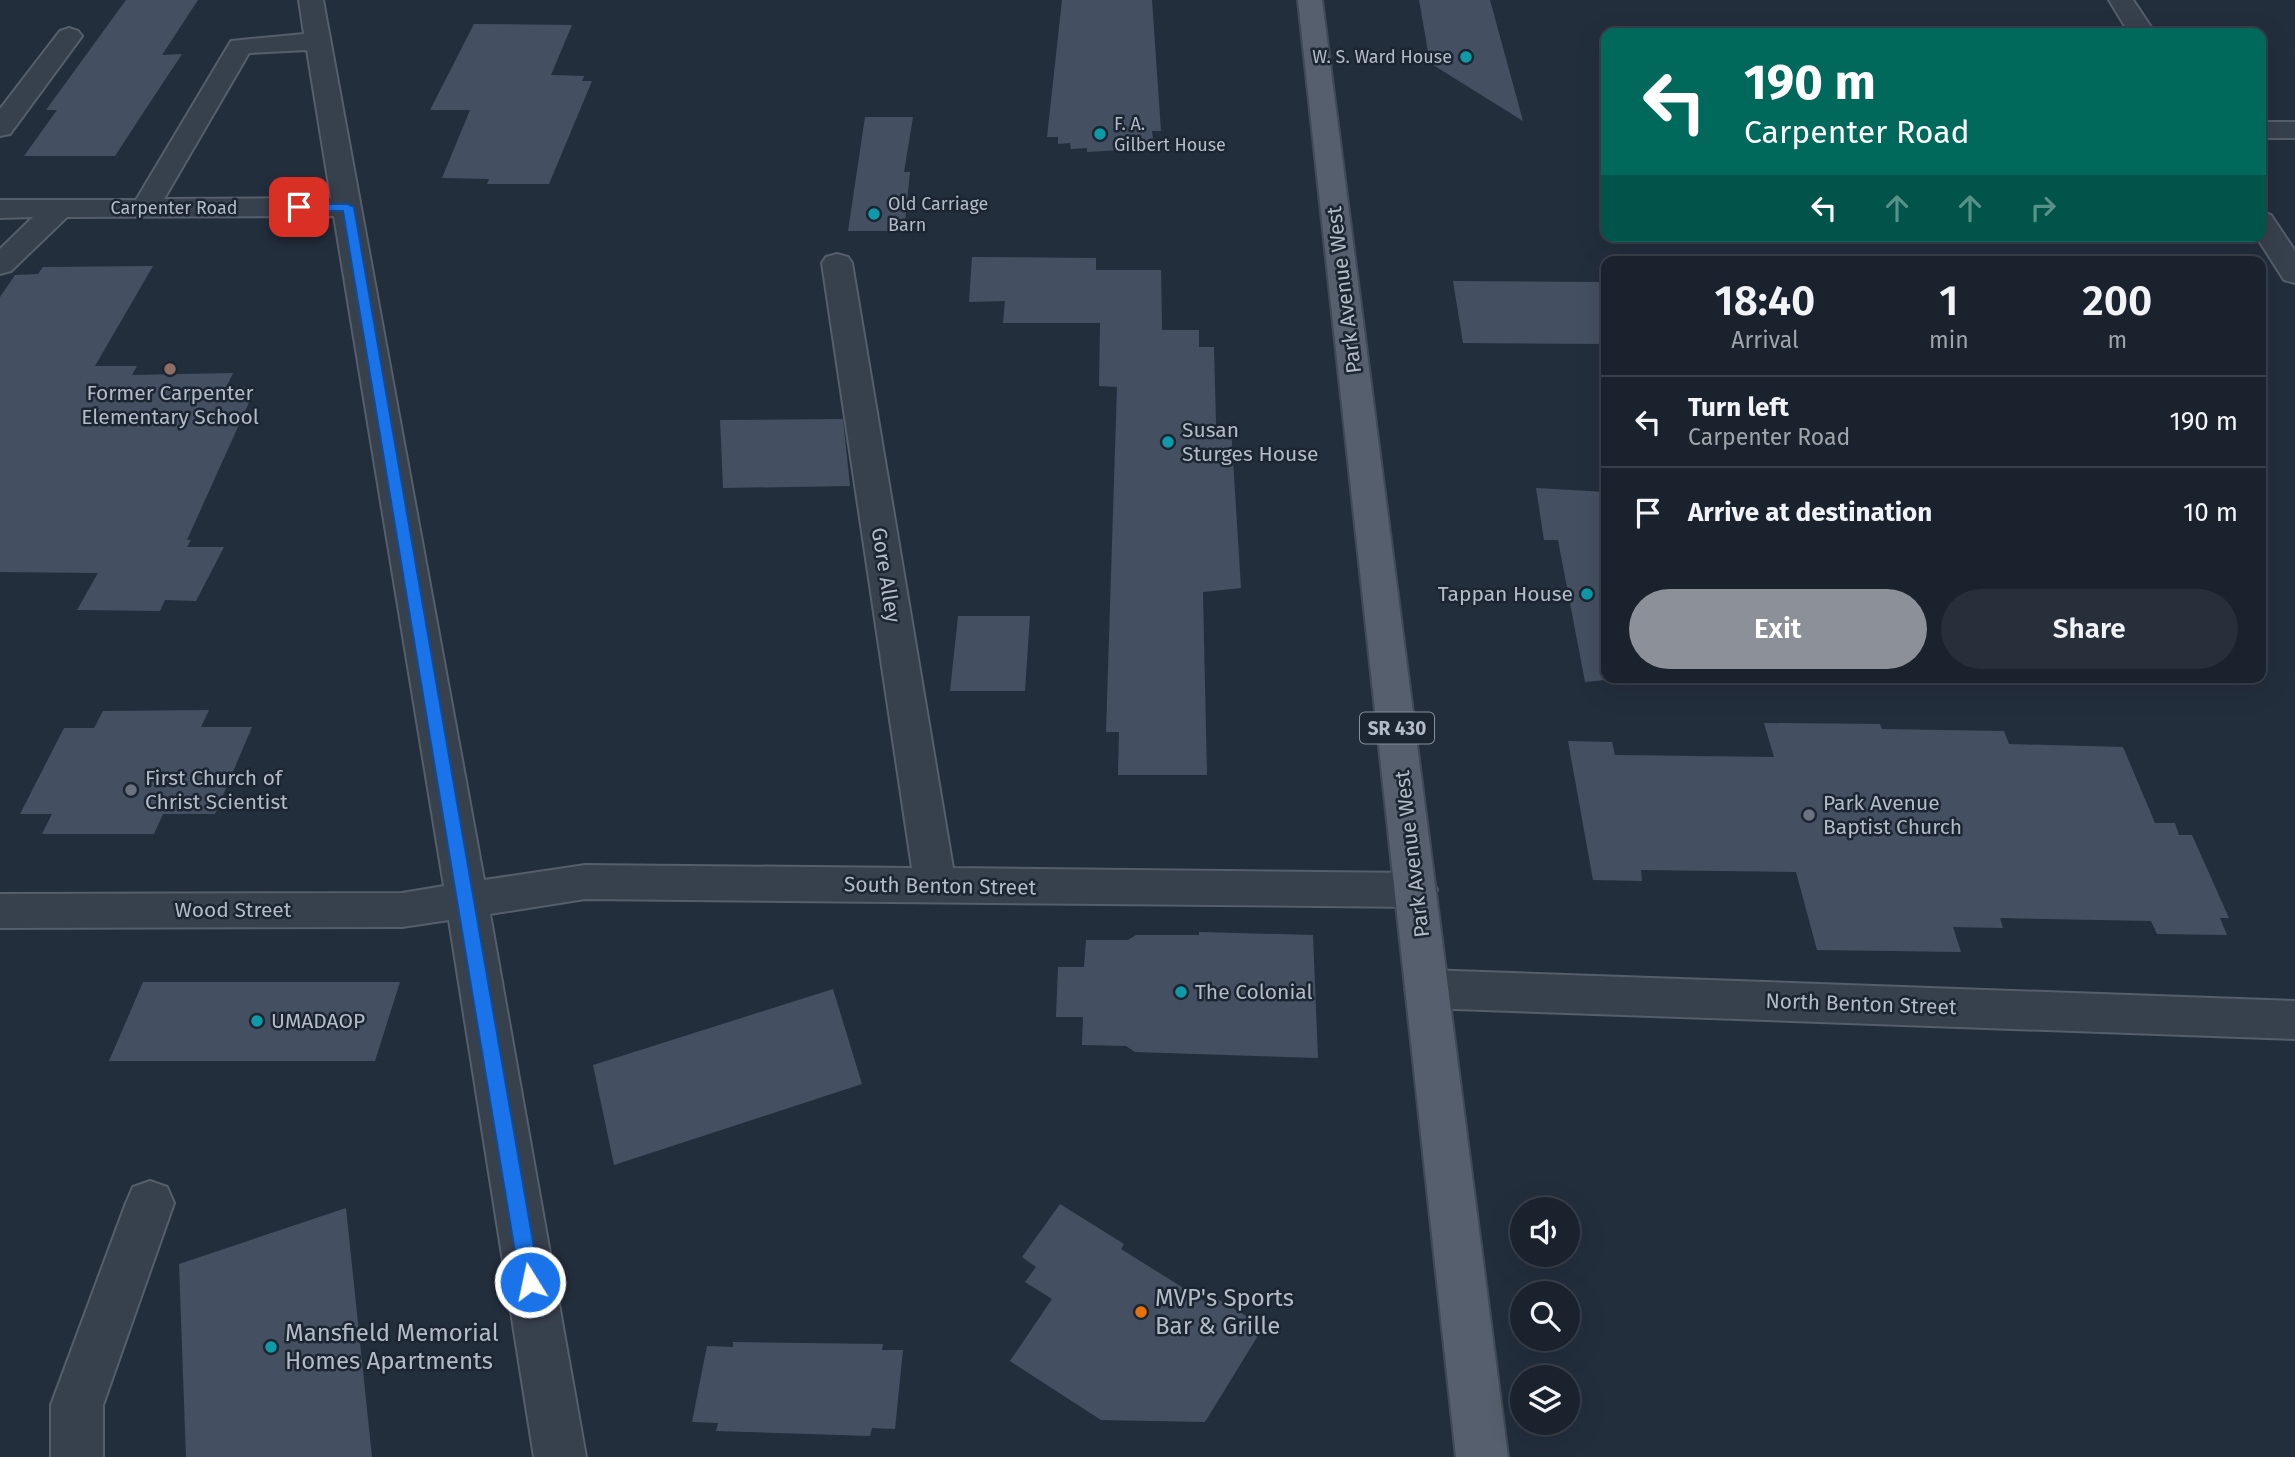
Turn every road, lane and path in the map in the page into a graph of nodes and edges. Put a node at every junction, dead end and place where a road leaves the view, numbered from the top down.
1 (311, 0) edge
2 (1310, 0) edge
3 (2121, 0) edge
4 (2139, 28) edge
5 (69, 36) dead end
6 (319, 41) junction
7 (0, 128) edge
8 (2266, 130) edge
9 (2295, 130) edge
10 (348, 207) junction
11 (145, 208) junction
12 (0, 209) edge
13 (59, 209) junction
14 (2266, 229) edge
15 (837, 263) dead end
16 (0, 265) edge
17 (2295, 274) edge
18 (934, 886) junction
19 (1416, 890) junction
20 (465, 900) junction
21 (0, 912) edge
22 (1427, 989) junction
23 (2295, 1020) edge
24 (150, 1203) dead end
25 (76, 1457) edge
26 (559, 1457) edge
27 (1482, 1457) edge

1 - 6 street
2 - 19 main road, Park Avenue West / SR 430
3 - 4 street
5 - 7 street
6 - 10 street
6 - 11 street
8 - 9 street
10 - 11 street, Carpenter Road
10 - 20 street
11 - 13 street, Carpenter Road
12 - 13 street, Carpenter Road
13 - 16 street
14 - 17 street
15 - 18 street, Gore Alley
18 - 19 street, South Benton Street
18 - 20 street, South Benton Street
19 - 22 main road, Park Avenue West / SR 430
20 - 21 street, Wood Street
20 - 26 street
22 - 23 street, North Benton Street
22 - 27 main road, Park Avenue West / SR 430
24 - 25 street

